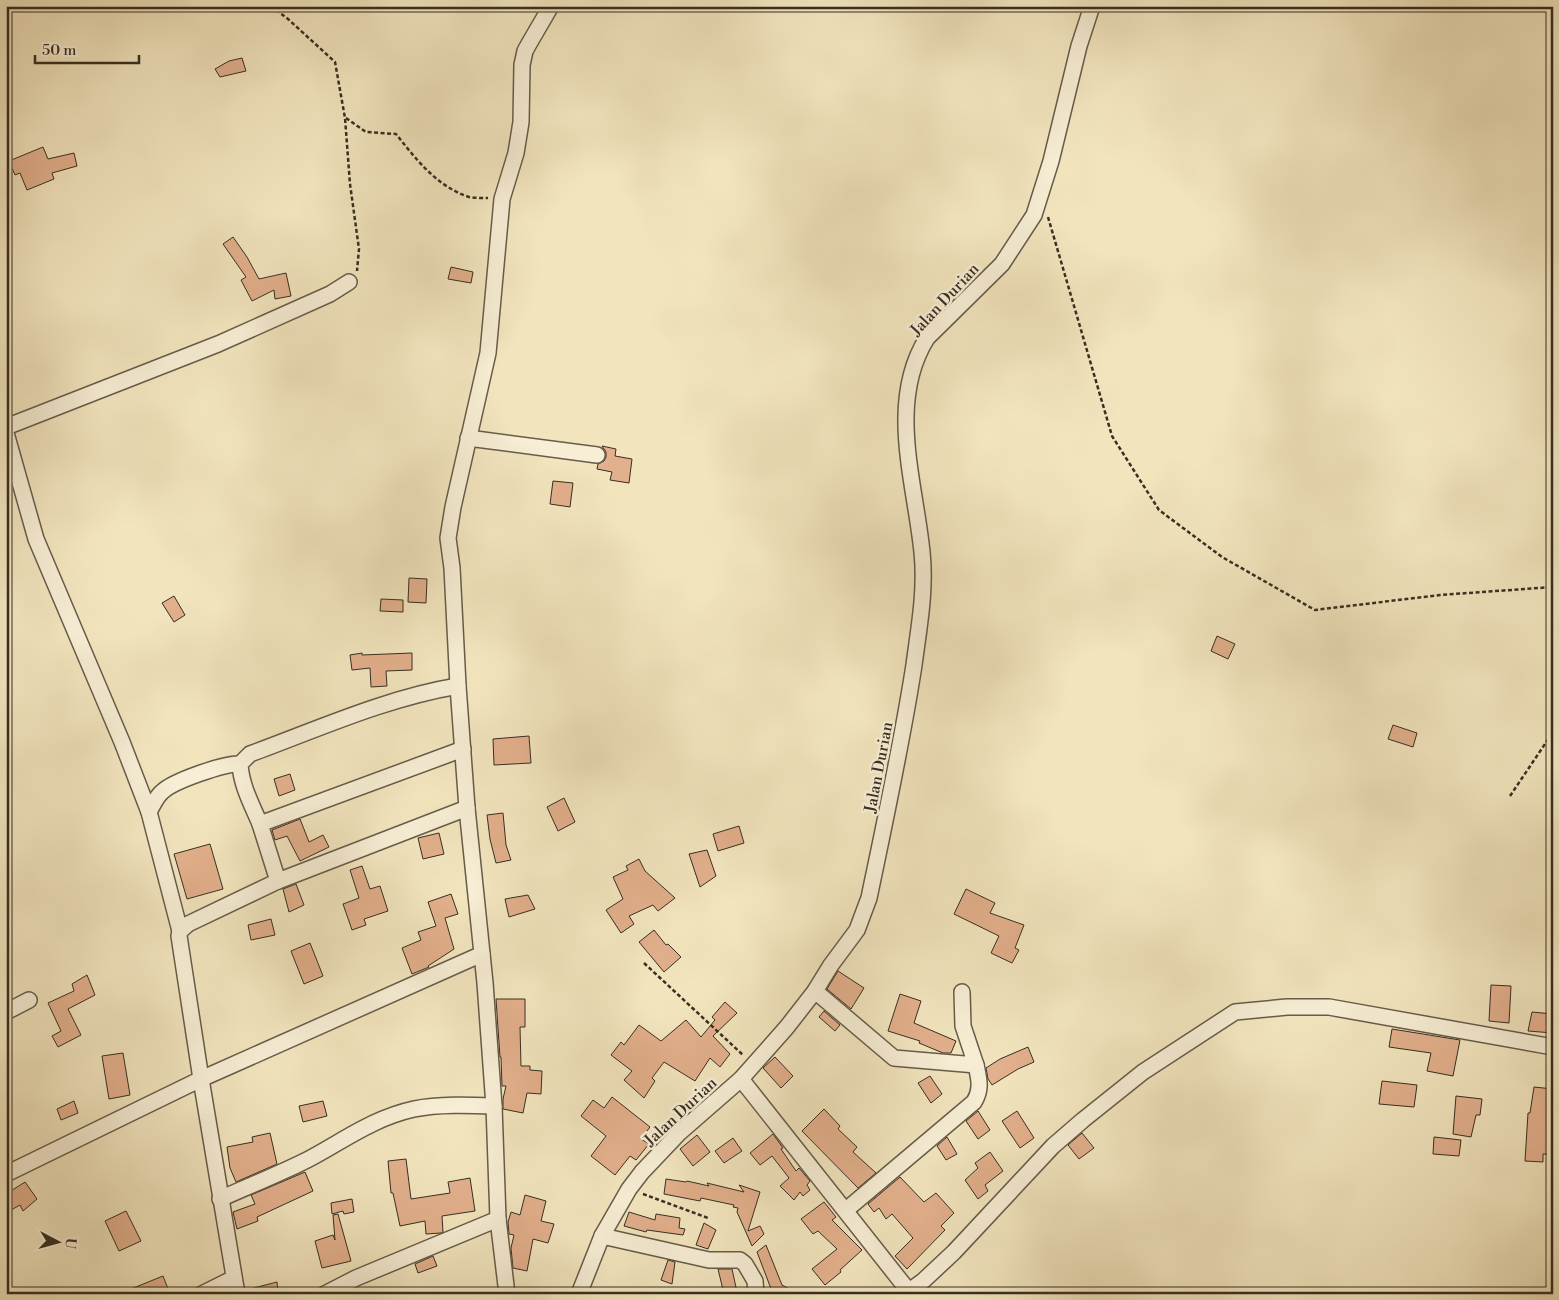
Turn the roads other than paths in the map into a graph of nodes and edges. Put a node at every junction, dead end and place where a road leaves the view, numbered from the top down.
1 (552, 6) edge
2 (1092, 6) edge
3 (349, 282) road end
4 (6, 426) edge
5 (6, 433) edge
6 (468, 438) junction
7 (597, 455) dead end
8 (458, 686) junction
9 (463, 749) junction
10 (240, 764) junction
11 (467, 808) junction
12 (149, 812) junction
13 (260, 824) junction
14 (278, 882) junction
15 (180, 931) junction
16 (482, 954) junction
17 (815, 991) junction
18 (962, 992) dead end
19 (29, 1000) dead end
20 (6, 1012) edge
21 (1553, 1047) edge
22 (976, 1065) junction
23 (201, 1079) junction
24 (741, 1079) junction
25 (494, 1106) junction
26 (6, 1174) edge
27 (220, 1199) junction
28 (846, 1210) junction
29 (498, 1219) junction
30 (602, 1236) junction
31 (234, 1278) junction
32 (910, 1292) edge
33 (202, 1294) edge
34 (237, 1294) edge
35 (325, 1294) edge
36 (507, 1294) edge
37 (579, 1294) edge
38 (756, 1294) edge

1 - 6 street
2 - 17 street, Jalan Durian
3 - 4 street
5 - 12 street
6 - 7 street
6 - 8 street
8 - 9 street
8 - 10 street
9 - 11 street
9 - 13 street
10 - 12 street
10 - 13 street
11 - 14 street
11 - 16 street
12 - 15 street
13 - 14 street
14 - 15 street
15 - 23 street
16 - 23 street
16 - 25 street
17 - 22 street
17 - 24 street, Jalan Durian
18 - 22 street
19 - 20 street
21 - 32 street
22 - 28 street
23 - 26 street
23 - 27 street
24 - 28 street
24 - 30 street, Jalan Durian
25 - 27 street
25 - 29 street
27 - 31 street
28 - 32 street
29 - 35 street
29 - 36 street
30 - 37 street, Jalan Durian
30 - 38 street
31 - 33 street
31 - 34 street

